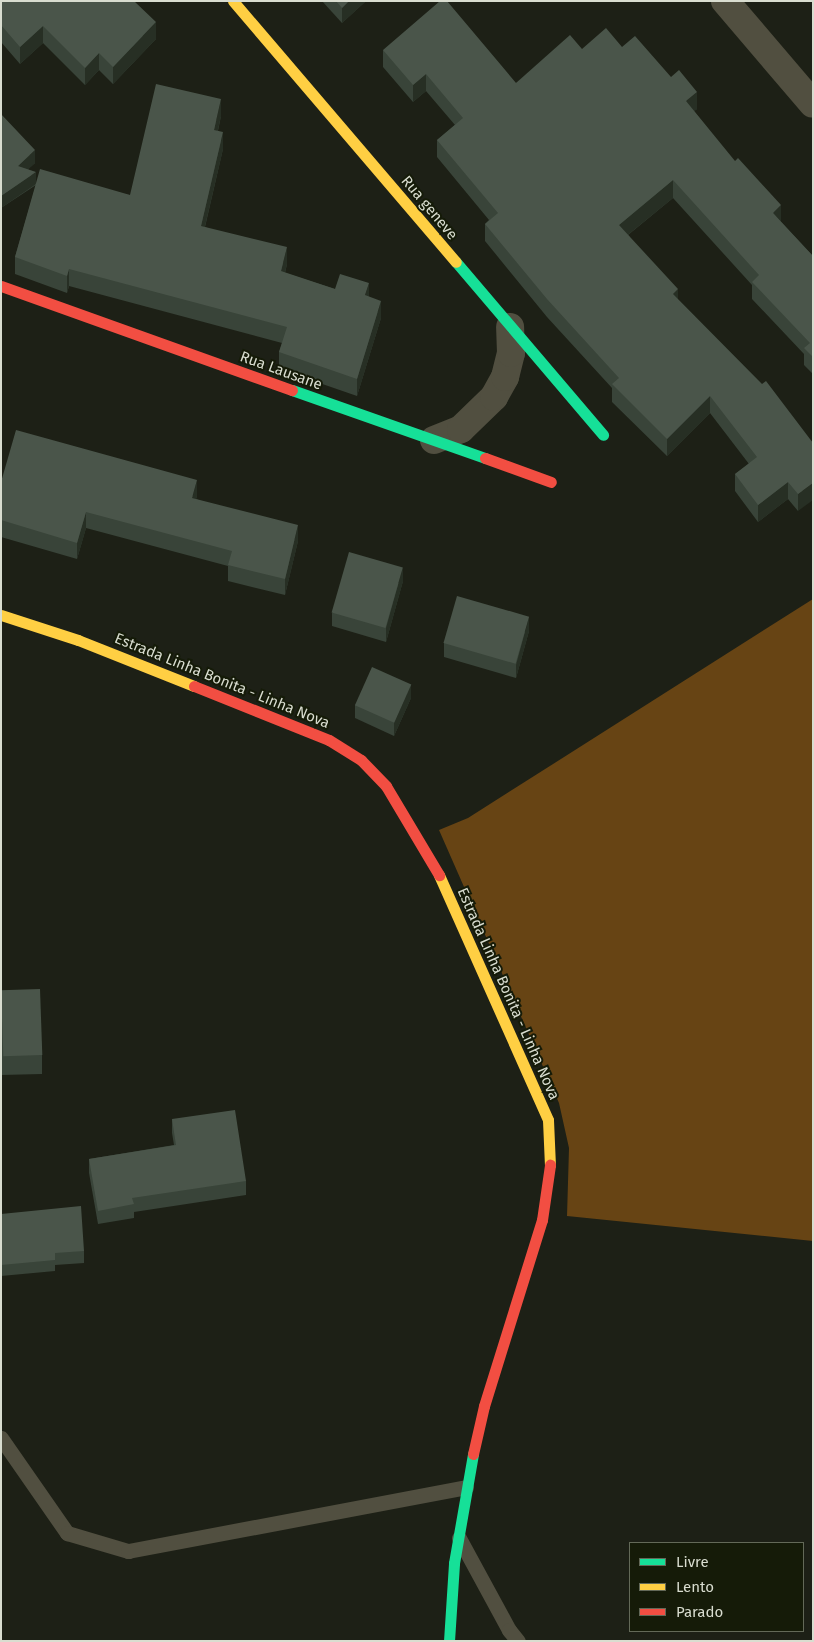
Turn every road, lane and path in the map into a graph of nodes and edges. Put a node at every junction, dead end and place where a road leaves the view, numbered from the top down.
1 (233, 1) edge
2 (725, 1) edge
3 (813, 104) edge
4 (1, 286) edge
5 (510, 327) junction
6 (603, 434) dead end
7 (434, 440) junction
8 (551, 482) dead end
9 (1, 615) edge
10 (1, 1438) edge
11 (466, 1487) junction
12 (458, 1536) junction
13 (449, 1641) edge
14 (518, 1641) edge

1 - 5 street, Rua geneve
2 - 3 street
4 - 7 street, Rua Lausane
5 - 6 street, Rua geneve
5 - 7 street
7 - 8 street, Rua Lausane
9 - 11 street, Estrada Linha Bonita - Linha Nova
10 - 11 lane
11 - 12 street, Estrada Linha Bonita - Linha Nova
12 - 13 street, Estrada Linha Bonita - Linha Nova
12 - 14 lane

